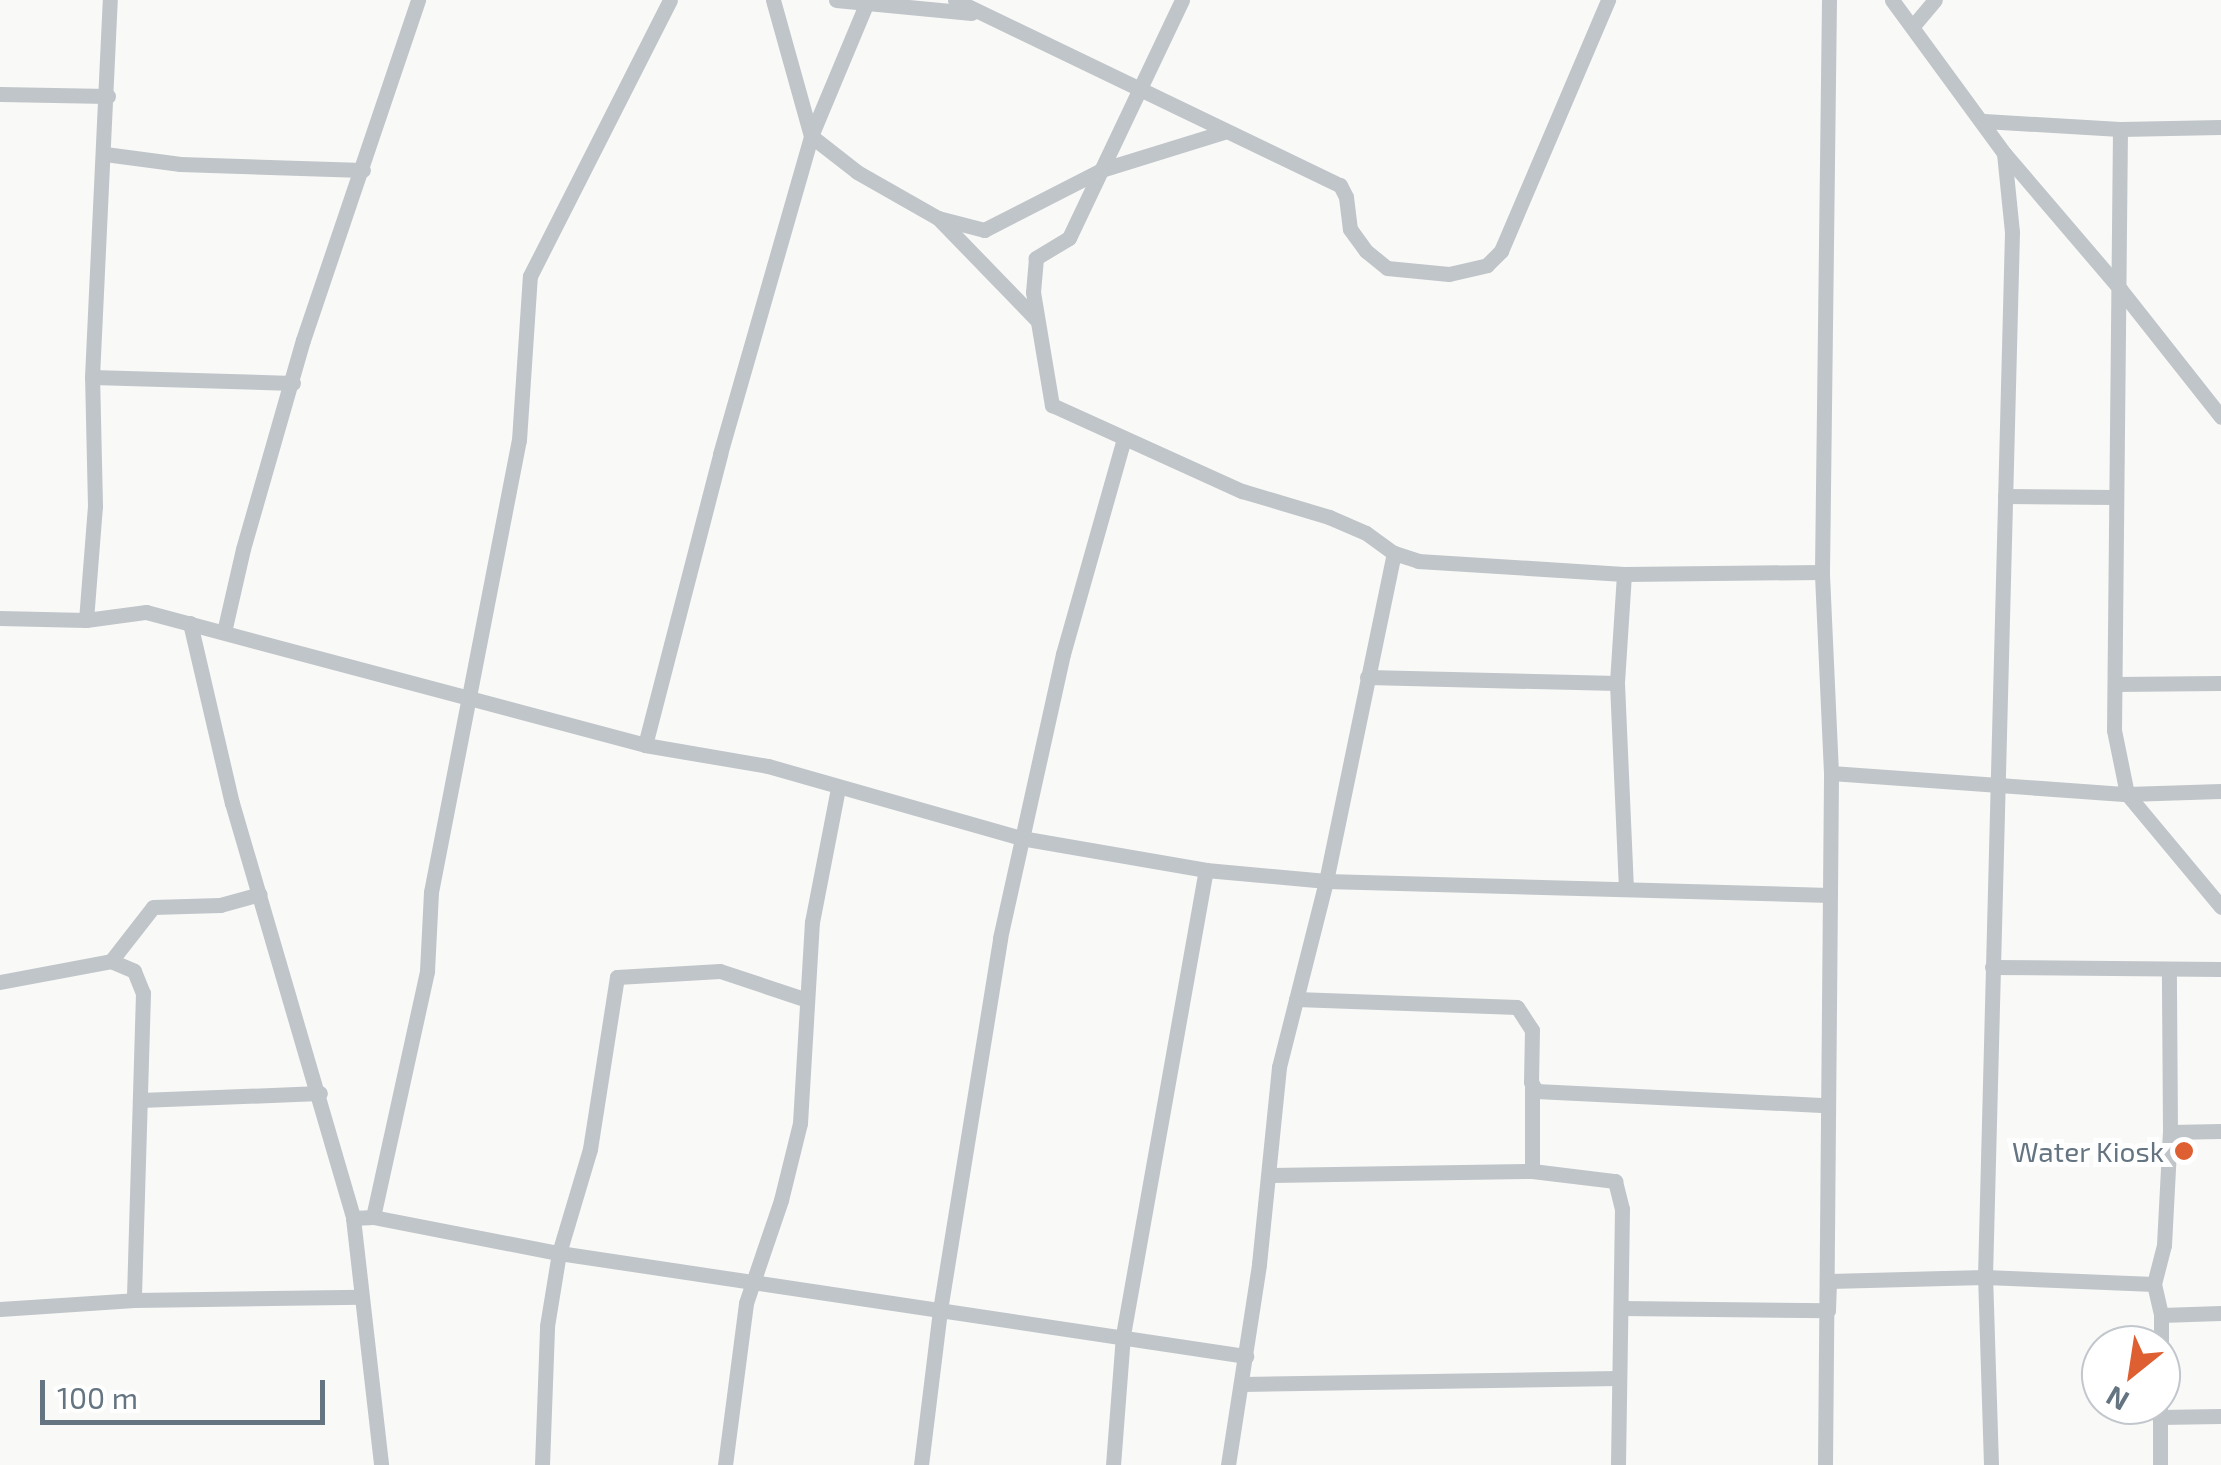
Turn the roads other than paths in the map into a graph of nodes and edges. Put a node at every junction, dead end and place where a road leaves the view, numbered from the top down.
1 (110, 0) edge
2 (418, 0) edge
3 (670, 0) edge
4 (773, 0) edge
5 (836, 0) edge
6 (955, 0) edge
7 (1182, 0) edge
8 (1608, 0) edge
9 (1829, 0) edge
10 (1892, 0) edge
11 (1936, 0) edge
12 (867, 3) edge
13 (980, 13) junction
14 (1913, 26) junction
15 (1140, 90) junction
16 (0, 94) edge
17 (108, 96) junction
18 (1984, 121) junction
19 (2221, 127) edge
20 (2120, 129) junction
21 (1224, 132) junction
22 (811, 136) junction
23 (2004, 153) junction
24 (105, 154) junction
25 (363, 170) junction
26 (1101, 170) junction
27 (938, 218) junction
28 (2120, 289) junction
29 (1040, 323) junction
30 (92, 376) junction
31 (293, 383) junction
32 (2221, 417) edge
33 (1124, 439) junction
34 (2005, 496) junction
35 (2114, 497) junction
36 (1394, 554) junction
37 (1822, 572) junction
38 (1624, 574) junction
39 (0, 618) edge
40 (86, 620) junction
41 (190, 623) junction
42 (224, 632) junction
43 (1367, 677) junction
44 (1617, 683) junction
45 (2221, 683) edge
46 (2116, 684) junction
47 (470, 698) junction
48 (645, 745) junction
49 (1831, 773) junction
50 (838, 788) junction
51 (1999, 788) junction
52 (2221, 791) edge
53 (2127, 794) junction
54 (1021, 838) junction
55 (1206, 870) junction
56 (1326, 881) junction
57 (1626, 889) junction
58 (260, 894) junction
59 (1830, 895) junction
60 (2221, 907) edge
61 (111, 960) junction
62 (1992, 967) junction
63 (2169, 970) junction
64 (2221, 970) edge
65 (0, 982) edge
66 (804, 998) junction
67 (1296, 999) junction
68 (1532, 1088) junction
69 (320, 1093) junction
70 (140, 1100) junction
71 (1826, 1105) junction
72 (2221, 1131) edge
73 (2170, 1132) junction
74 (1532, 1171) junction
75 (1271, 1175) junction
76 (373, 1217) junction
77 (354, 1218) junction
78 (559, 1253) junction
79 (1984, 1277) junction
80 (754, 1281) junction
81 (1829, 1281) junction
82 (2154, 1284) junction
83 (361, 1297) junction
84 (134, 1300) junction
85 (1622, 1308) junction
86 (0, 1309) edge
87 (940, 1310) junction
88 (2221, 1313) edge
89 (2161, 1315) junction
90 (2161, 1325) edge
91 (1122, 1335) junction
92 (1246, 1356) junction
93 (1619, 1378) junction
94 (1242, 1384) junction
95 (2181, 1413) edge
96 (2221, 1416) edge
97 (2160, 1425) edge
98 (380, 1465) edge
99 (542, 1465) edge
100 (725, 1465) edge
101 (921, 1465) edge
102 (1113, 1465) edge
103 (1228, 1465) edge
104 (1618, 1465) edge
105 (1825, 1465) edge
106 (1991, 1465) edge
107 (2160, 1465) edge

1 - 17 street
2 - 25 street
3 - 47 street
4 - 22 street
5 - 12 street
6 - 13 street
7 - 15 street
8 - 21 street
9 - 37 street
10 - 14 street
11 - 14 street
12 - 13 street
12 - 22 street
13 - 15 street
14 - 18 street
15 - 21 street
15 - 26 street
16 - 17 street
17 - 24 street
18 - 20 street
18 - 23 street
19 - 20 street
20 - 28 street
21 - 26 street
22 - 27 street
22 - 48 street
23 - 28 street
23 - 34 street
24 - 25 street
24 - 30 street
25 - 31 street
26 - 27 street
26 - 29 street
27 - 29 street
28 - 32 street
28 - 35 street
29 - 33 street
30 - 31 street
30 - 40 street
31 - 42 street
33 - 36 street
33 - 54 street
34 - 35 street
34 - 51 street
35 - 46 street
36 - 38 street
36 - 43 street
37 - 38 street
37 - 49 street
38 - 44 street
39 - 40 street
40 - 41 street
41 - 42 street
41 - 58 street
42 - 47 street
43 - 44 street
43 - 56 street
44 - 57 street
45 - 46 street
46 - 53 street
47 - 48 street
47 - 76 street
48 - 50 street
49 - 51 street
49 - 59 street
50 - 54 street
50 - 66 street
51 - 53 street
51 - 62 street
52 - 53 street
53 - 60 street
54 - 55 street
54 - 87 street
55 - 56 street
55 - 91 street
56 - 57 street
56 - 67 street
57 - 59 street
58 - 61 street
58 - 69 street
59 - 71 street
61 - 65 street
61 - 70 street
62 - 63 street
62 - 79 street
63 - 64 street
63 - 73 street
66 - 78 street
66 - 80 street
67 - 68 street
67 - 75 street
68 - 71 street
68 - 74 street
69 - 70 street
69 - 77 street
70 - 84 street
71 - 81 street
72 - 73 street
73 - 82 street
74 - 75 street
74 - 85 street
75 - 92 street
76 - 77 street
76 - 78 street
77 - 83 street
78 - 80 street
78 - 99 street
79 - 81 street
79 - 82 street
79 - 106 street
80 - 87 street
80 - 100 street
81 - 85 street
81 - 105 street
82 - 89 street
83 - 84 street
83 - 98 street
84 - 86 street
85 - 93 street
87 - 91 street
87 - 101 street
88 - 89 street
89 - 90 street
91 - 92 street
91 - 102 street
92 - 94 street
93 - 94 street
93 - 104 street
94 - 103 street
95 - 96 street
97 - 107 street

